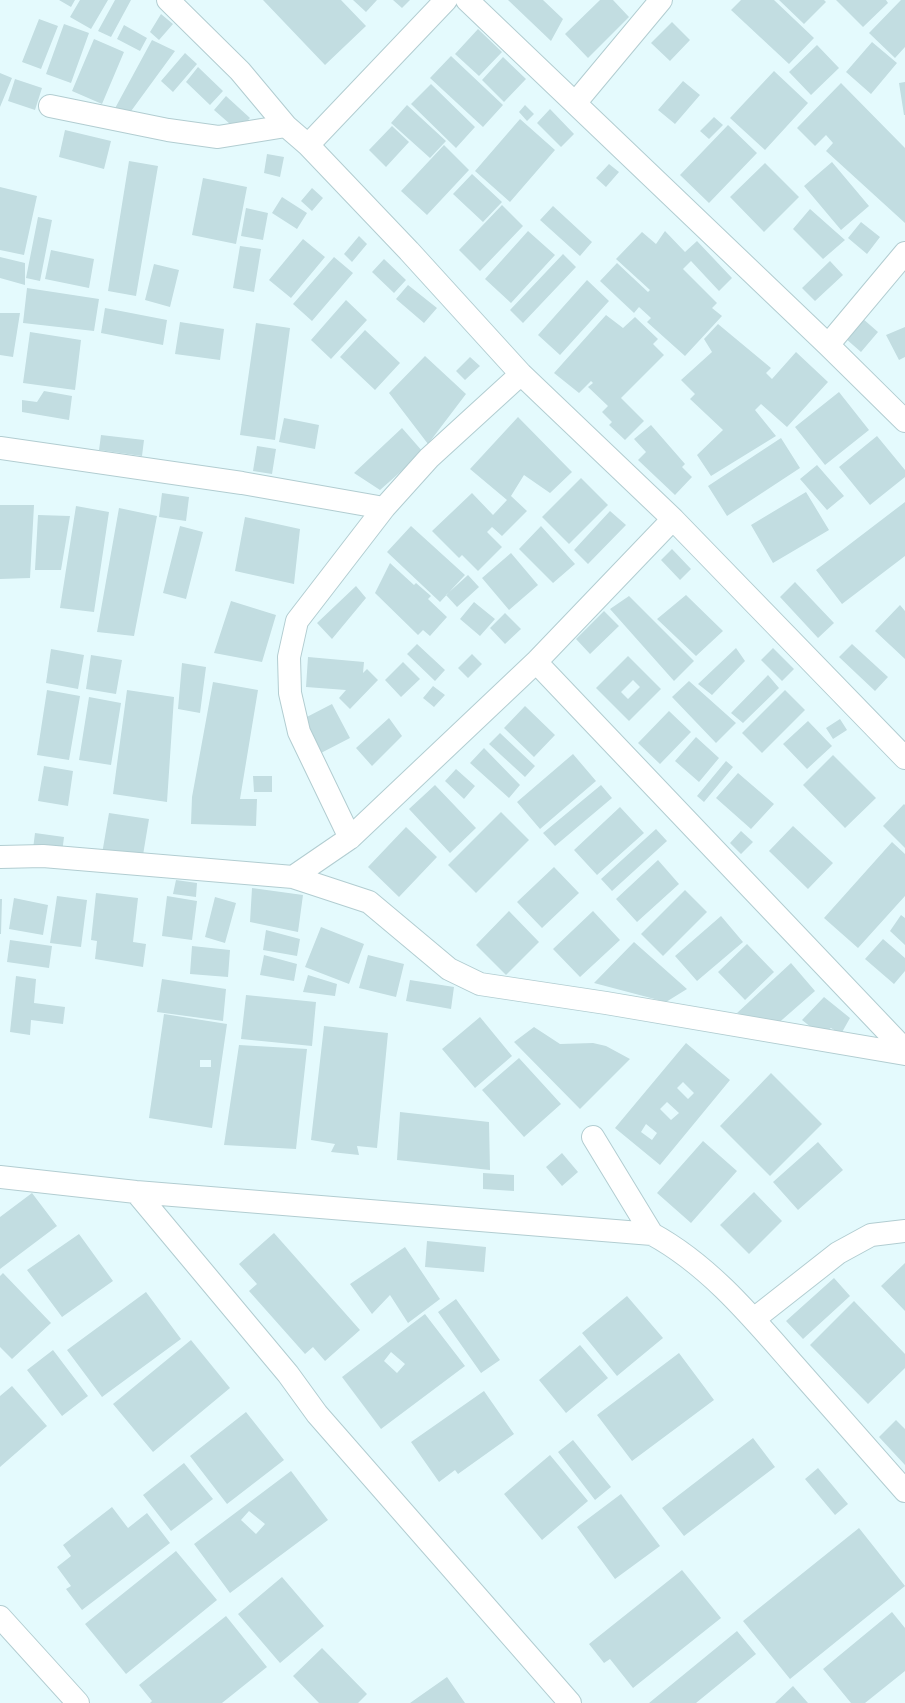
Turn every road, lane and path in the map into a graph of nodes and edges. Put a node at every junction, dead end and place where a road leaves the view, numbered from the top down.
1 (168, 0) edge
2 (446, 0) edge
3 (467, 0) edge
4 (661, 0) edge
5 (576, 102) junction
6 (50, 106) dead end
7 (286, 126) junction
8 (308, 145) junction
9 (905, 253) edge
10 (828, 345) junction
11 (521, 374) junction
12 (905, 421) edge
13 (0, 448) edge
14 (384, 508) junction
15 (673, 519) junction
16 (536, 662) junction
17 (905, 758) edge
18 (350, 838) junction
19 (0, 857) edge
20 (293, 877) junction
21 (905, 1050) edge
22 (905, 1054) edge
23 (593, 1137) dead end
24 (0, 1177) edge
25 (136, 1192) junction
26 (905, 1231) edge
27 (652, 1234) junction
28 (754, 1319) junction
29 (905, 1491) edge
30 (0, 1617) edge
31 (78, 1703) edge
32 (570, 1703) edge

1 - 7 street
2 - 8 street
3 - 5 street
4 - 5 street
5 - 10 street
6 - 7 street
7 - 8 street
8 - 11 street
9 - 10 street
10 - 12 street
11 - 14 street
11 - 15 street
13 - 14 street
14 - 18 street
15 - 16 street
15 - 17 street
16 - 18 street
16 - 21 street
18 - 20 street
19 - 20 street
20 - 22 street
23 - 27 street
24 - 25 street
25 - 27 street
25 - 32 street
26 - 28 street
27 - 28 street
28 - 29 street
30 - 31 street

